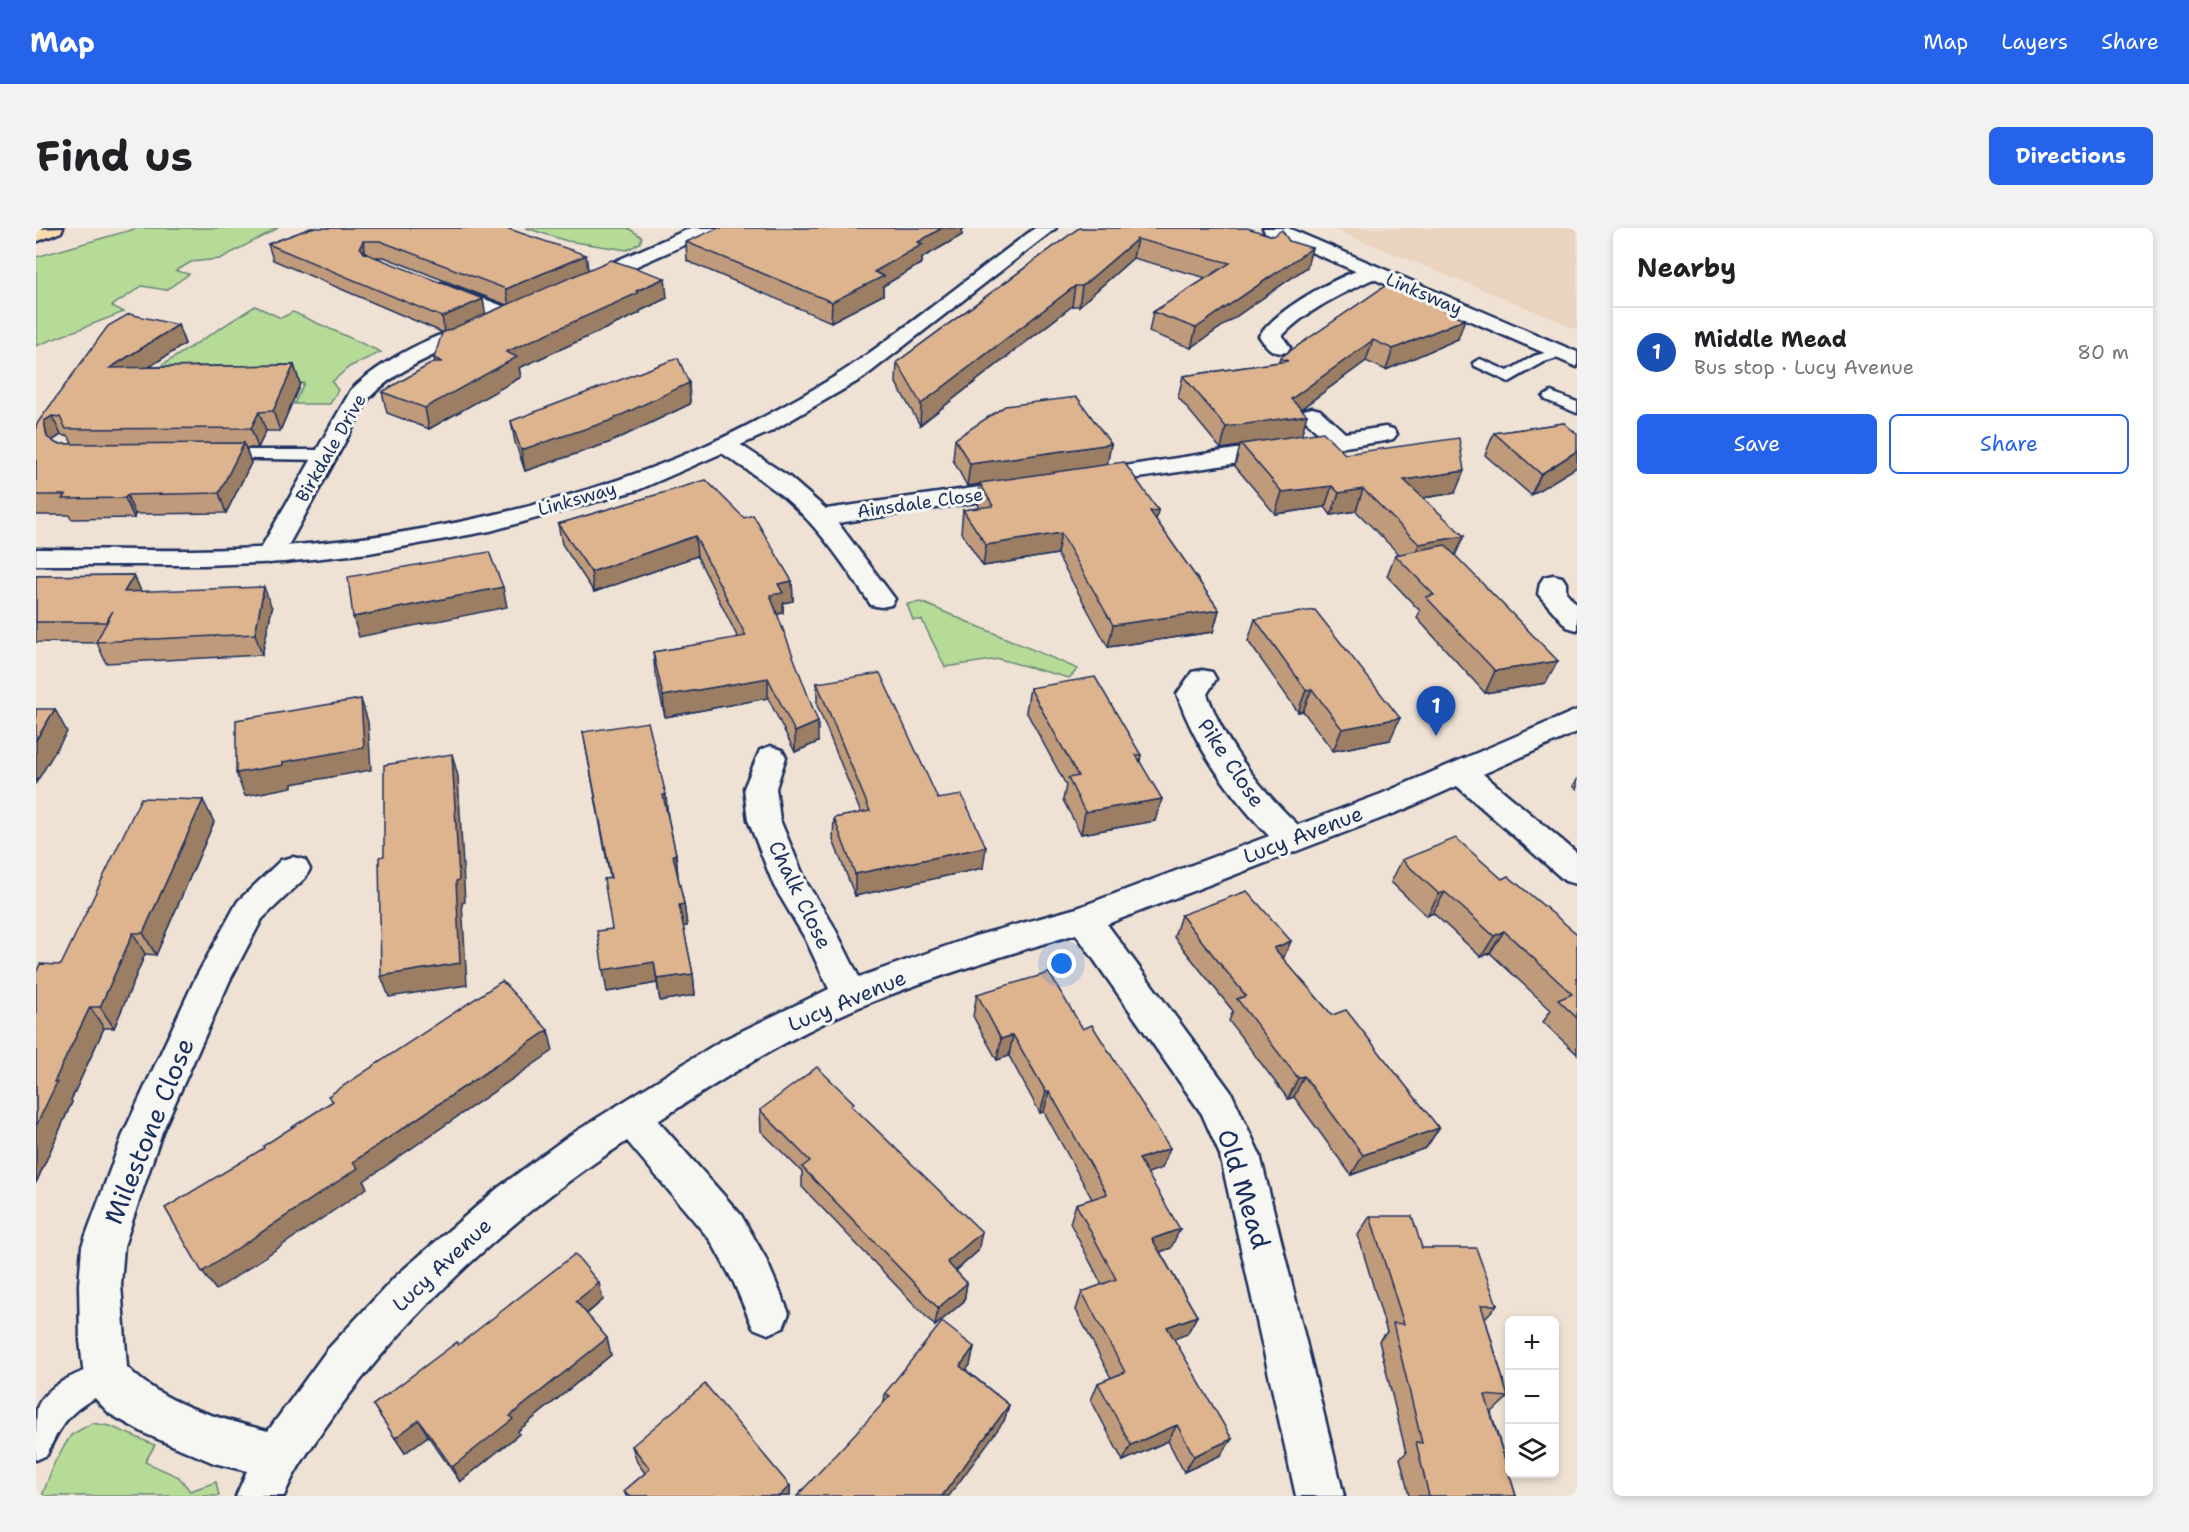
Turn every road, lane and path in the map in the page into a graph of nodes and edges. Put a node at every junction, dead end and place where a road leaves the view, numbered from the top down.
1 (54, 228) edge
2 (653, 228) edge
3 (706, 228) edge
4 (1047, 228) edge
5 (1272, 228) edge
6 (36, 236) edge
7 (678, 241) junction
8 (1372, 272) junction
9 (421, 281) edge
10 (565, 290) edge
11 (1279, 347) dead end
12 (1568, 356) edge
13 (1480, 363) dead end
14 (1551, 397) dead end
15 (1577, 408) edge
16 (1312, 415) dead end
17 (1385, 434) dead end
18 (1340, 441) junction
19 (725, 445) junction
20 (200, 455) edge
21 (326, 455) junction
22 (819, 518) junction
23 (270, 555) junction
24 (36, 557) edge
25 (1553, 583) dead end
26 (881, 599) dead end
27 (1577, 621) edge
28 (1202, 680) dead end
29 (1577, 720) edge
30 (771, 757) dead end
31 (1459, 771) junction
32 (1292, 839) junction
33 (293, 870) dead end
34 (1577, 872) edge
35 (1084, 919) junction
36 (850, 995) junction
37 (631, 1118) junction
38 (768, 1313) dead end
39 (106, 1377) junction
40 (36, 1444) edge
41 (277, 1456) junction
42 (260, 1496) edge
43 (1320, 1496) edge

1 - 6 highway
2 - 7 street
3 - 7 street
4 - 19 street, Linksway
5 - 8 street, Linksway
7 - 10 street
8 - 11 street
8 - 12 street, Linksway
9 - 21 street, Birkdale Drive
12 - 13 lane
14 - 15 lane
16 - 18 street
17 - 18 street, Ainsdale Close
18 - 22 street, Ainsdale Close
19 - 22 street
19 - 23 street, Linksway
20 - 21 lane
21 - 23 street, Birkdale Drive
22 - 26 street
23 - 24 street, Linksway
25 - 27 street
28 - 32 street, Pike Close
29 - 31 street, Lucy Avenue
30 - 36 street, Chalk Close
31 - 32 street, Lucy Avenue
31 - 34 street
32 - 35 street, Lucy Avenue
33 - 39 street, Milestone Close
35 - 36 street, Lucy Avenue
35 - 43 street, Old Mead
36 - 37 street, Lucy Avenue
37 - 38 street
37 - 41 street, Lucy Avenue
39 - 40 lane
39 - 41 street
41 - 42 street, Lucy Avenue

